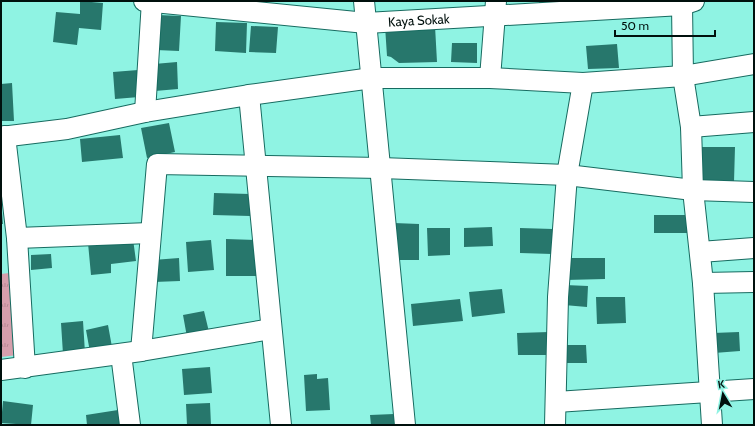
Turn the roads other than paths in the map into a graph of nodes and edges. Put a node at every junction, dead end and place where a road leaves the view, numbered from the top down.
1 (149, 1) edge
2 (364, 1) edge
3 (688, 3) edge
4 (495, 9) edge
5 (366, 23) junction
6 (754, 64) edge
7 (683, 76) junction
8 (372, 78) junction
9 (490, 78) junction
10 (583, 83) junction
11 (249, 95) junction
12 (145, 112) junction
13 (754, 122) edge
14 (690, 127) junction
15 (3, 136) edge
16 (257, 167) junction
17 (381, 168) junction
18 (567, 175) junction
19 (693, 190) junction
20 (754, 192) edge
21 (150, 233) junction
22 (18, 238) junction
23 (754, 248) edge
24 (700, 252) junction
25 (10, 265) edge
26 (754, 282) edge
27 (703, 283) junction
28 (271, 328) junction
29 (141, 351) junction
30 (121, 354) junction
31 (25, 368) junction
32 (1, 370) edge
33 (754, 389) edge
34 (710, 392) junction
35 (556, 402) junction
36 (130, 425) edge
37 (281, 425) edge
38 (405, 425) edge
39 (555, 425) edge
40 (712, 425) edge

1 - 5 street, Kaya Sokak
1 - 12 street
2 - 5 street
3 - 4 street, Kaya Sokak
3 - 7 street
4 - 5 street, Kaya Sokak
4 - 9 street
5 - 8 street
6 - 7 street
7 - 10 street
7 - 14 street
8 - 9 street
8 - 11 street
8 - 17 street
9 - 10 street
10 - 18 street
11 - 12 street
11 - 16 street
12 - 15 street
13 - 14 street
14 - 19 street
15 - 22 street
16 - 17 street
16 - 21 street
16 - 28 street
17 - 18 street
17 - 38 street
18 - 19 street
18 - 35 street
19 - 20 street
19 - 24 street
21 - 22 street
21 - 29 street
22 - 25 street
23 - 24 street
24 - 27 street
25 - 31 street
26 - 27 street
27 - 34 street
28 - 29 street
28 - 37 street
29 - 30 street
30 - 31 street
30 - 36 street
31 - 32 street
33 - 34 street
34 - 35 street
34 - 40 street
35 - 39 street

